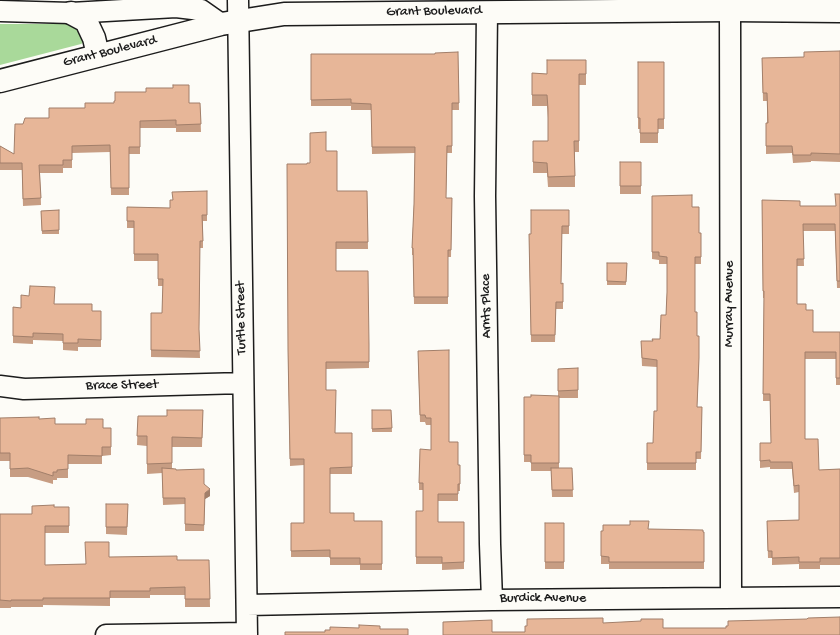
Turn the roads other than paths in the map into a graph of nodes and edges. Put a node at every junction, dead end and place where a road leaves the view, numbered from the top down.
1 (632, 5) edge
2 (730, 10) junction
3 (0, 11) edge
4 (840, 11) edge
5 (487, 12) junction
6 (71, 13) junction
7 (232, 15) edge
8 (98, 55) junction
9 (0, 81) edge
10 (243, 383) junction
11 (0, 386) edge
12 (840, 597) edge
13 (731, 598) junction
14 (492, 600) junction
15 (247, 605) junction
16 (247, 634) edge
17 (106, 635) edge

1 - 2 street, Grant Boulevard
1 - 5 street, Grant Boulevard
2 - 4 street, Grant Boulevard
2 - 13 street, Murray Avenue
3 - 6 street
5 - 7 street, Grant Boulevard
5 - 14 street, Arnts Place
6 - 7 street
6 - 8 street
7 - 8 street, Grant Boulevard
7 - 10 street, Turtle Street
8 - 9 street, Grant Boulevard
10 - 11 street, Brace Street
10 - 15 street, Turtle Street
12 - 13 street, Burdick Avenue
13 - 14 street, Burdick Avenue
14 - 15 street, Burdick Avenue
15 - 16 street, Turtle Street
16 - 17 street

